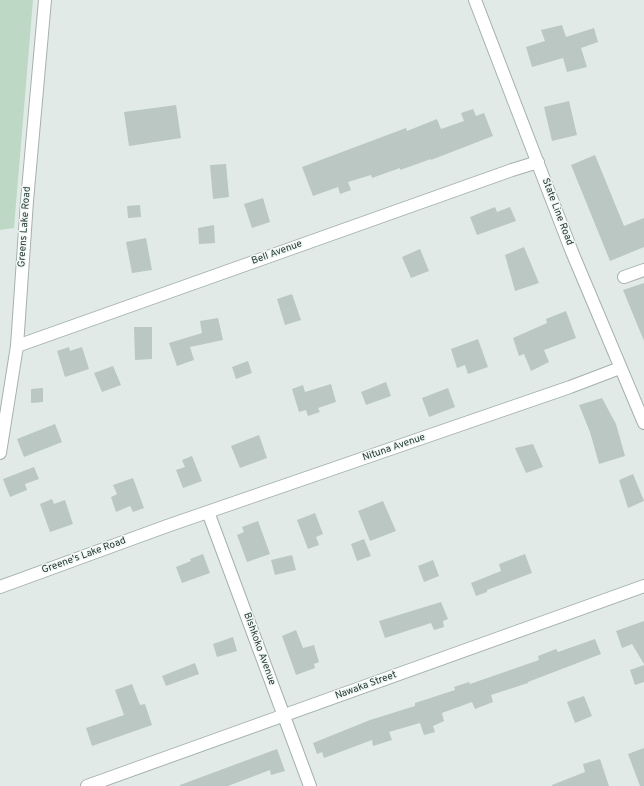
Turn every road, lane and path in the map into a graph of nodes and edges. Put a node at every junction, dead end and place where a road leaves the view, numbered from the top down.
1 (45, 0) edge
2 (476, 0) edge
3 (538, 162) junction
4 (644, 270) edge
5 (624, 277) dead end
6 (17, 346) junction
7 (620, 368) junction
8 (644, 423) edge
9 (0, 453) edge
10 (208, 512) junction
11 (167, 526) joint
12 (644, 586) edge
13 (0, 587) edge
14 (284, 716) junction
15 (87, 786) edge
16 (310, 786) edge

1 - 6 street, Greens Lake Road
2 - 3 street, State Line Road
3 - 6 street, Bell Avenue
3 - 7 street, State Line Road
4 - 5 street
6 - 9 street, Greens Lake Road
7 - 8 street, State Line Road
7 - 10 street, Nituna Avenue
10 - 11 street, Nituna Avenue
10 - 14 street, Bishkoko Avenue
11 - 13 street, Greene's Lake Road
12 - 14 street, Nawaka Street
14 - 15 street, Nawaka Street
14 - 16 street, Bishkoko Avenue

